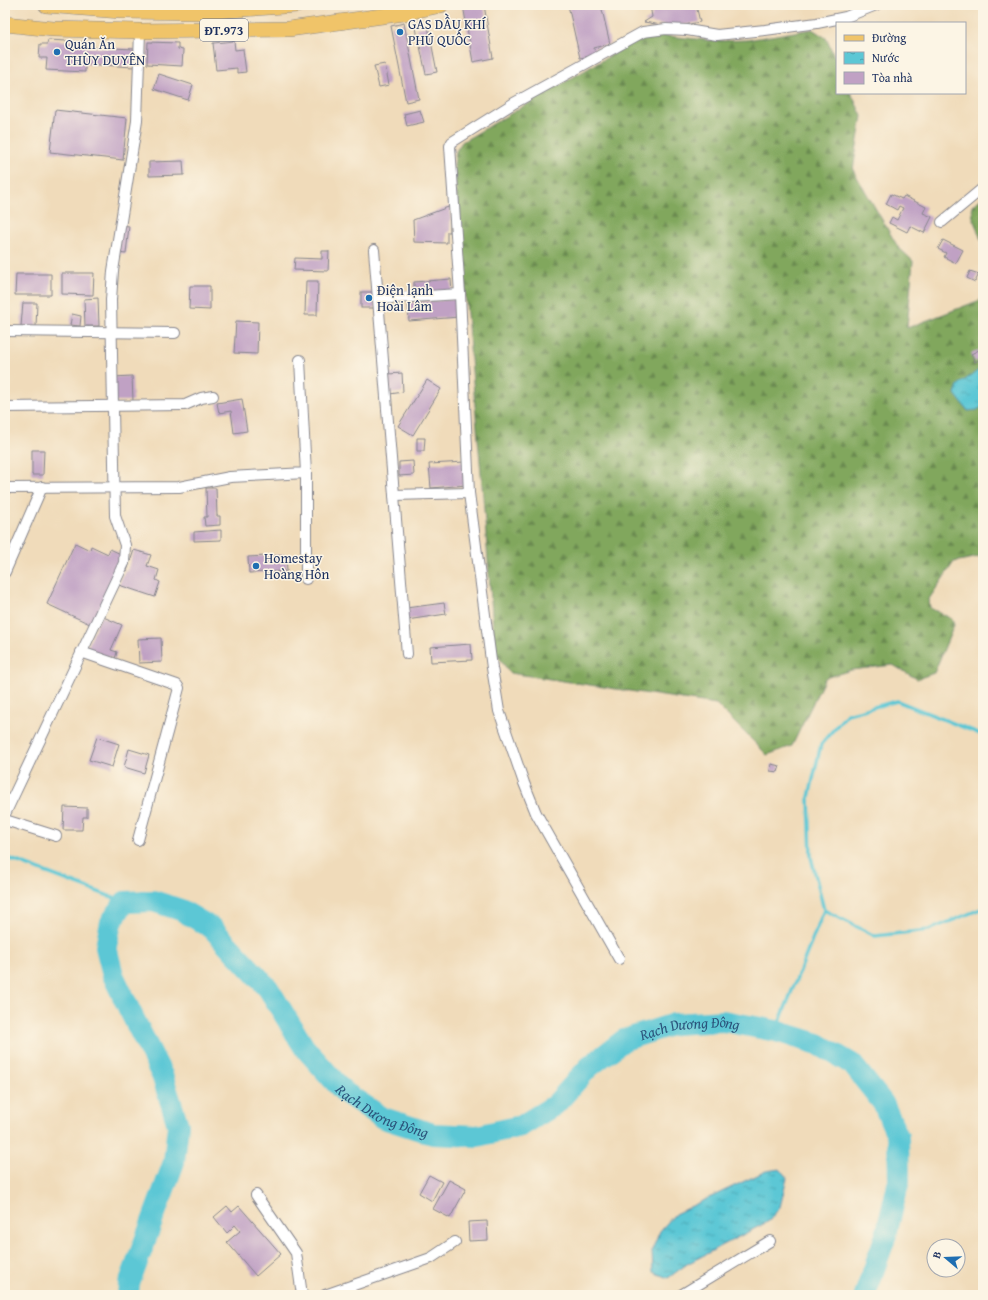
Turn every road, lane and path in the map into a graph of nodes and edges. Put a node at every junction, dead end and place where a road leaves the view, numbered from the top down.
1 (46, 5) edge
2 (52, 5) edge
3 (297, 5) edge
4 (441, 5) edge
5 (876, 5) edge
6 (5, 24) edge
7 (53, 30) junction
8 (140, 31) junction
9 (983, 188) edge
10 (942, 222) dead end
11 (374, 250) dead end
12 (460, 294) junction
13 (378, 299) junction
14 (5, 331) edge
15 (110, 333) junction
16 (175, 333) dead end
17 (300, 360) dead end
18 (213, 396) dead end
19 (112, 406) junction
20 (5, 408) edge
21 (306, 473) junction
22 (42, 487) junction
23 (115, 487) junction
24 (5, 488) edge
25 (469, 494) junction
26 (394, 495) junction
27 (5, 572) edge
28 (306, 579) dead end
29 (81, 652) junction
30 (407, 654) dead end
31 (5, 814) edge
32 (5, 820) edge
33 (56, 836) dead end
34 (138, 840) dead end
35 (619, 960) dead end
36 (256, 1196) dead end
37 (770, 1241) dead end
38 (455, 1242) dead end
39 (302, 1295) edge
40 (325, 1295) edge
41 (682, 1295) edge

1 - 2 main road, ĐT.973
2 - 3 main road, ĐT.973
2 - 7 main road
4 - 8 main road, ĐT.973
5 - 12 street
6 - 7 main road, ĐT.973
7 - 8 main road, ĐT.973
8 - 15 street
9 - 10 street
11 - 13 street
12 - 13 street
12 - 25 street
13 - 26 street
14 - 15 street
15 - 16 street
15 - 19 street
17 - 21 street
18 - 19 street
19 - 20 street
19 - 23 street
21 - 23 street
21 - 28 street
22 - 23 street
22 - 24 street
22 - 27 street
23 - 29 street
25 - 26 street
25 - 35 street
26 - 30 street
29 - 31 street
29 - 34 street
32 - 33 street
36 - 39 street
37 - 41 street
38 - 40 street

